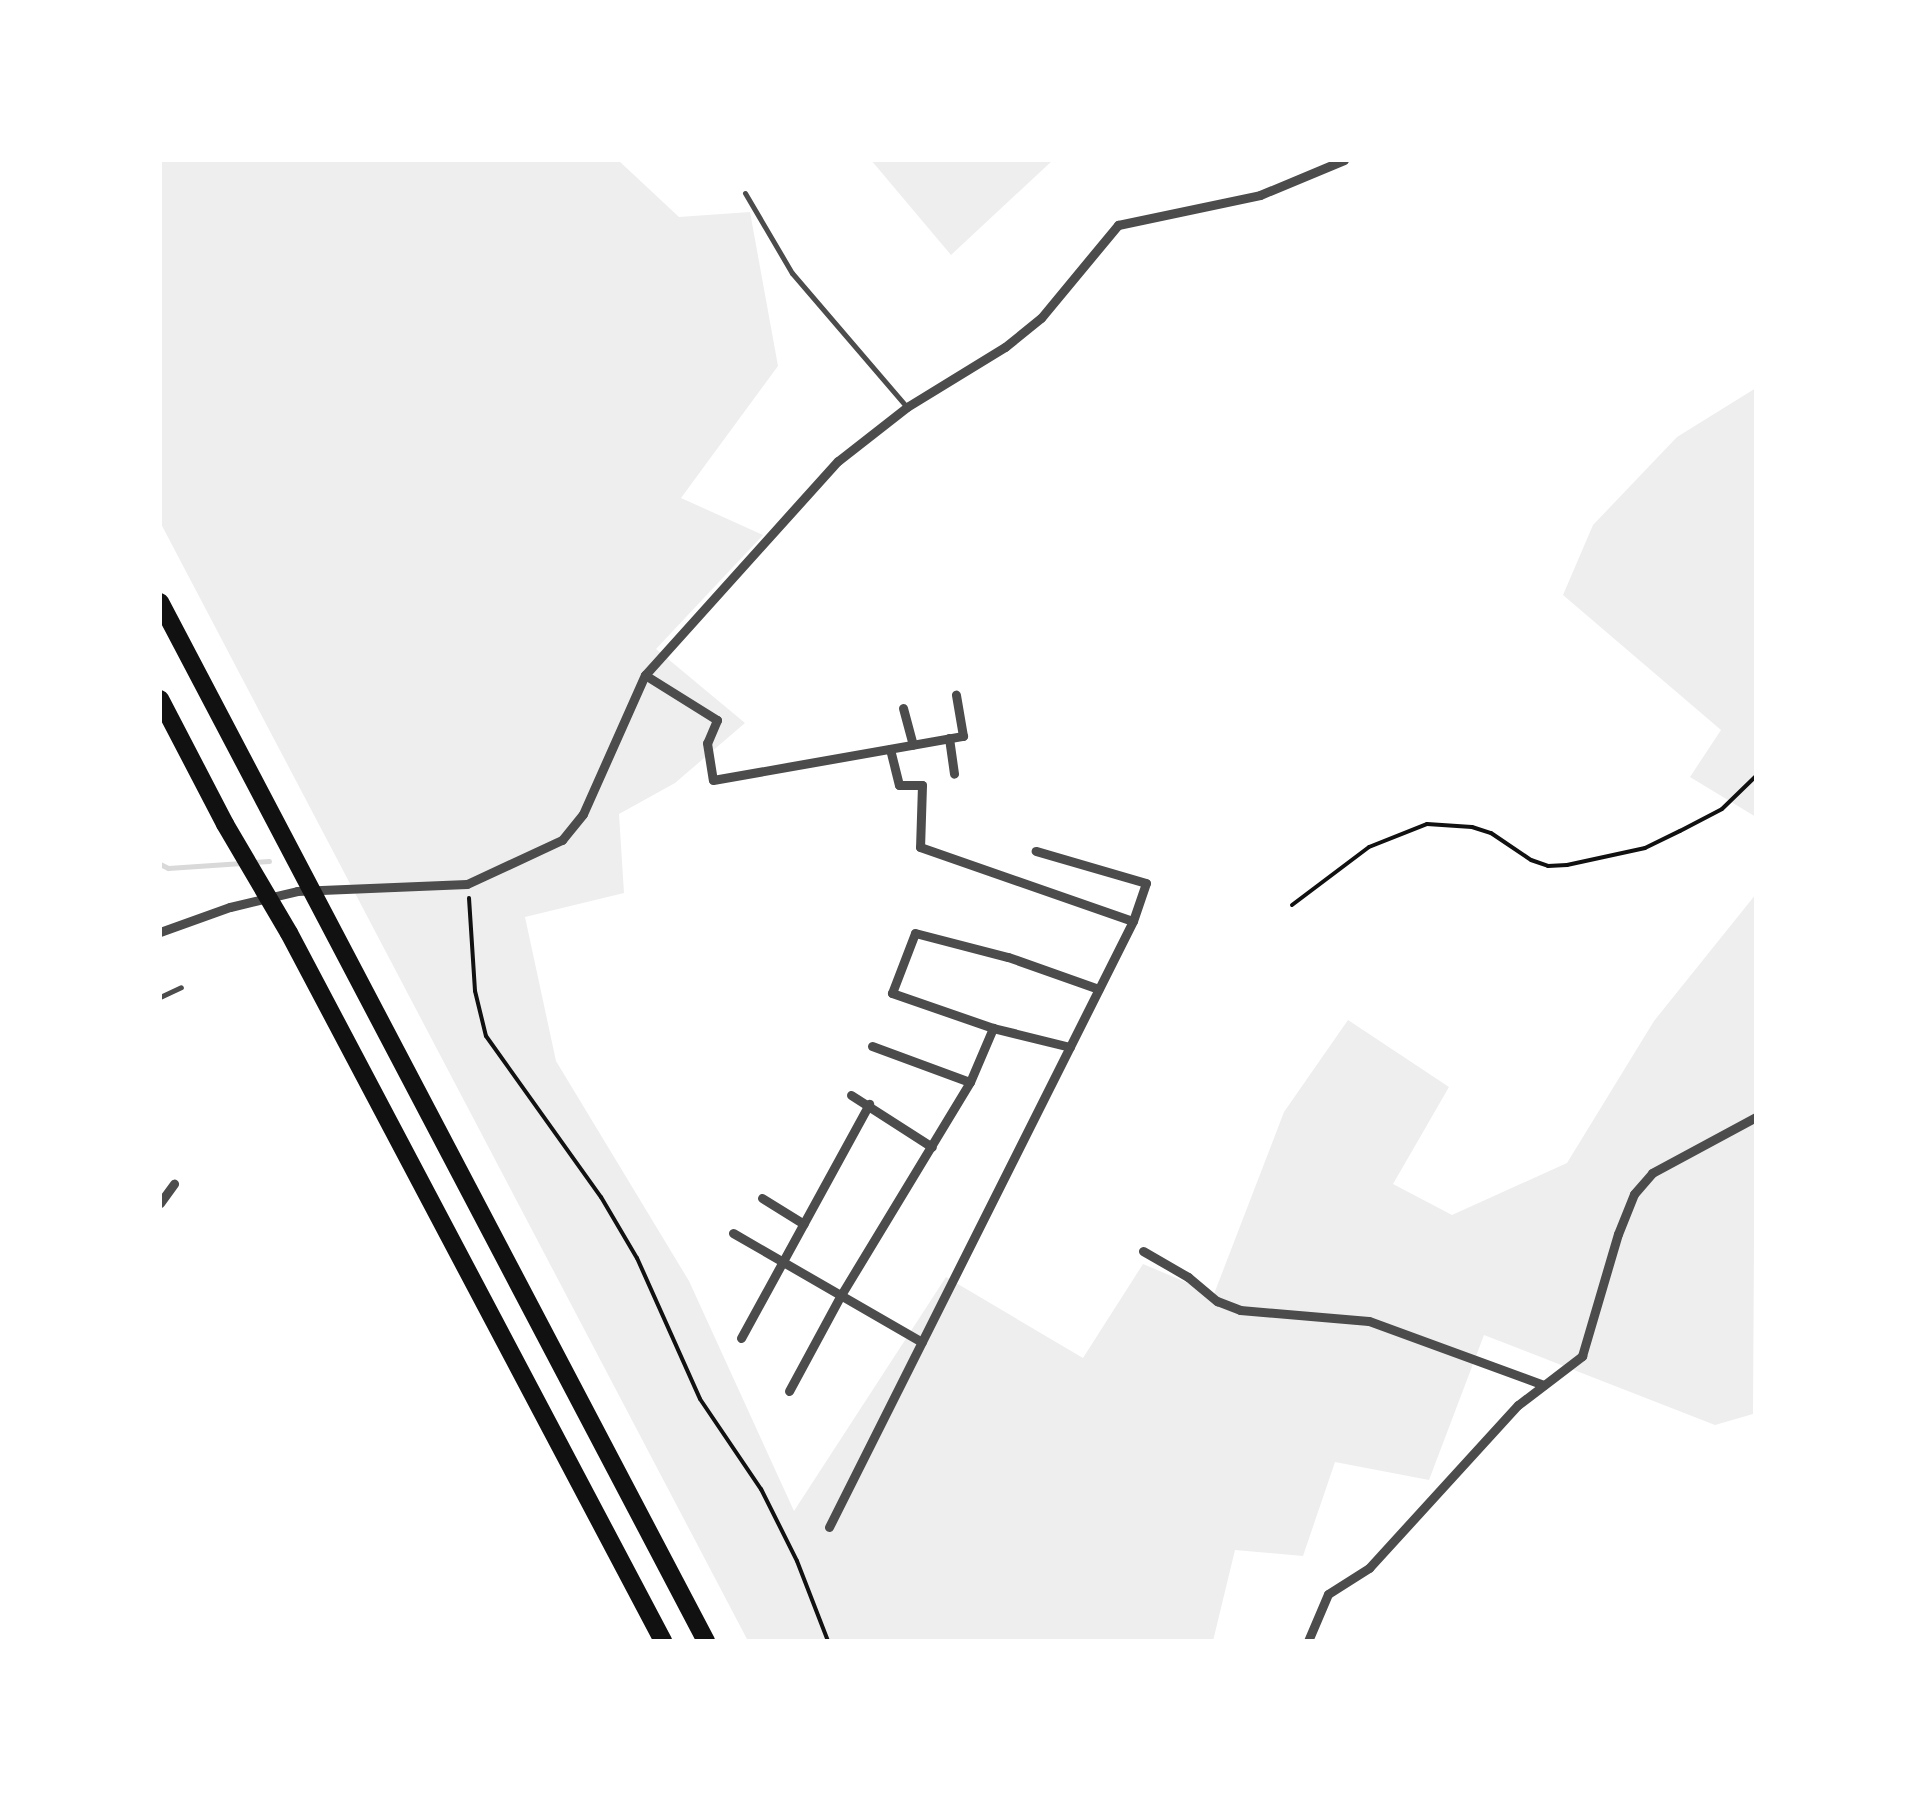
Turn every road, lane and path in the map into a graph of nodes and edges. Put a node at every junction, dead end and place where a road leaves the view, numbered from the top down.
1 (1344, 160) edge
2 (745, 193) dead end
3 (907, 407) junction
4 (160, 602) edge
5 (645, 675) junction
6 (956, 695) dead end
7 (160, 699) edge
8 (904, 708) dead end
9 (949, 738) junction
10 (913, 744) junction
11 (890, 748) junction
12 (954, 774) dead end
13 (1756, 776) edge
14 (1036, 851) dead end
15 (467, 884) junction
16 (1292, 905) dead end
17 (1133, 921) junction
18 (160, 932) edge
19 (181, 987) dead end
20 (1099, 989) junction
21 (160, 998) edge
22 (993, 1028) junction
23 (872, 1046) dead end
24 (1070, 1047) junction
25 (970, 1082) junction
26 (852, 1096) dead end
27 (869, 1104) junction
28 (1756, 1117) edge
29 (932, 1146) junction
30 (174, 1184) dead end
31 (762, 1198) dead end
32 (160, 1203) edge
33 (804, 1224) junction
34 (733, 1233) dead end
35 (1143, 1250) dead end
36 (783, 1262) junction
37 (840, 1296) junction
38 (742, 1338) dead end
39 (922, 1342) junction
40 (1544, 1385) junction
41 (790, 1391) dead end
42 (829, 1527) dead end
43 (664, 1641) edge
44 (706, 1641) edge
45 (828, 1641) edge
46 (1308, 1641) edge

1 - 3 street
2 - 3 lane
3 - 5 street
4 - 44 highway
5 - 11 street
5 - 15 street
6 - 9 street
7 - 43 highway
8 - 10 street
9 - 10 street
9 - 12 street
10 - 11 street
11 - 17 street
13 - 16 path
14 - 17 street
15 - 18 street
15 - 45 path
17 - 20 street
19 - 21 lane
20 - 22 street
20 - 24 street
22 - 24 street
22 - 25 street
23 - 25 street
24 - 39 street
25 - 29 street
26 - 27 street
27 - 29 street
27 - 33 street
28 - 40 street
29 - 37 street
30 - 32 street
31 - 33 street
33 - 36 street
34 - 36 street
35 - 40 street
36 - 37 street
36 - 38 street
37 - 39 street
37 - 41 street
39 - 42 street
40 - 46 street

